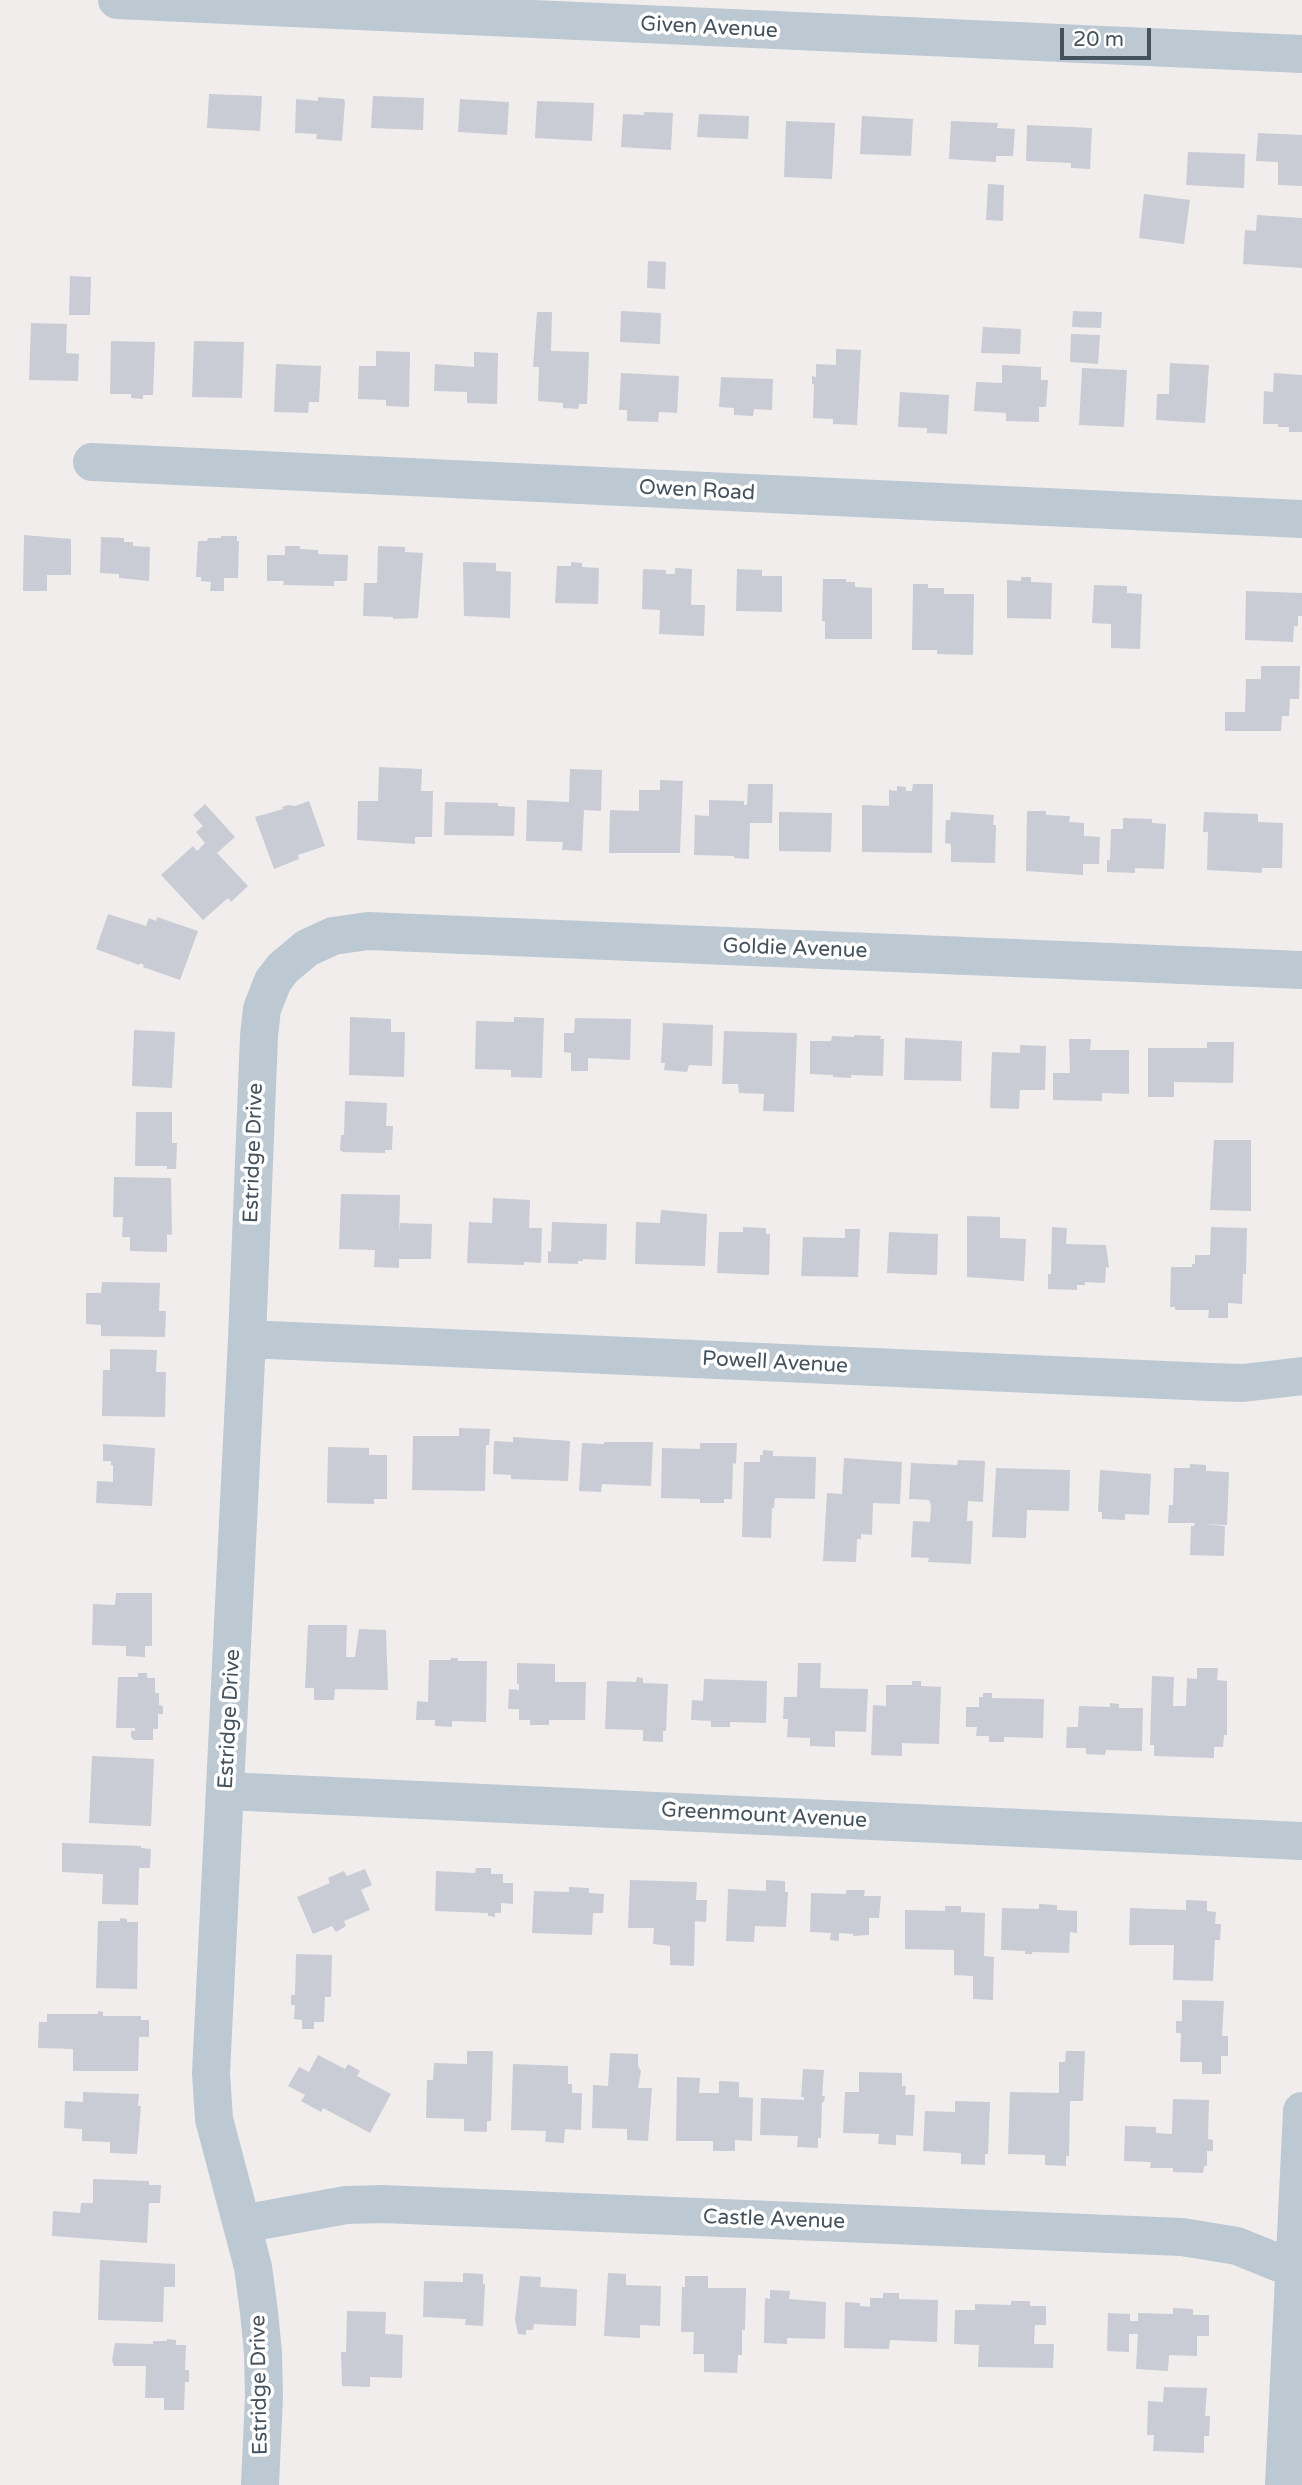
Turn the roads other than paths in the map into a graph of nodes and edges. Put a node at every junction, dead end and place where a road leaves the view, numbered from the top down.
1 (117, 0) edge
2 (273, 4) edge
3 (1302, 54) edge
4 (92, 463) dead end
5 (1302, 519) edge
6 (294, 958) joint
7 (1302, 970) edge
8 (247, 1339) junction
9 (1302, 1376) edge
10 (226, 1791) junction
11 (1302, 1841) edge
12 (1302, 2111) edge
13 (242, 2224) junction
14 (1299, 2266) edge
15 (260, 2485) edge
16 (1284, 2485) edge

1 - 2 street, Given Avenue
2 - 3 street, Given Avenue
4 - 5 street, Owen Road
6 - 7 street, Goldie Avenue
6 - 8 street, Estridge Drive
8 - 9 street, Powell Avenue
8 - 10 street, Estridge Drive
10 - 11 street, Greenmount Avenue
10 - 13 street, Estridge Drive
12 - 14 street
13 - 14 street, Castle Avenue
13 - 15 street, Estridge Drive
14 - 16 street

